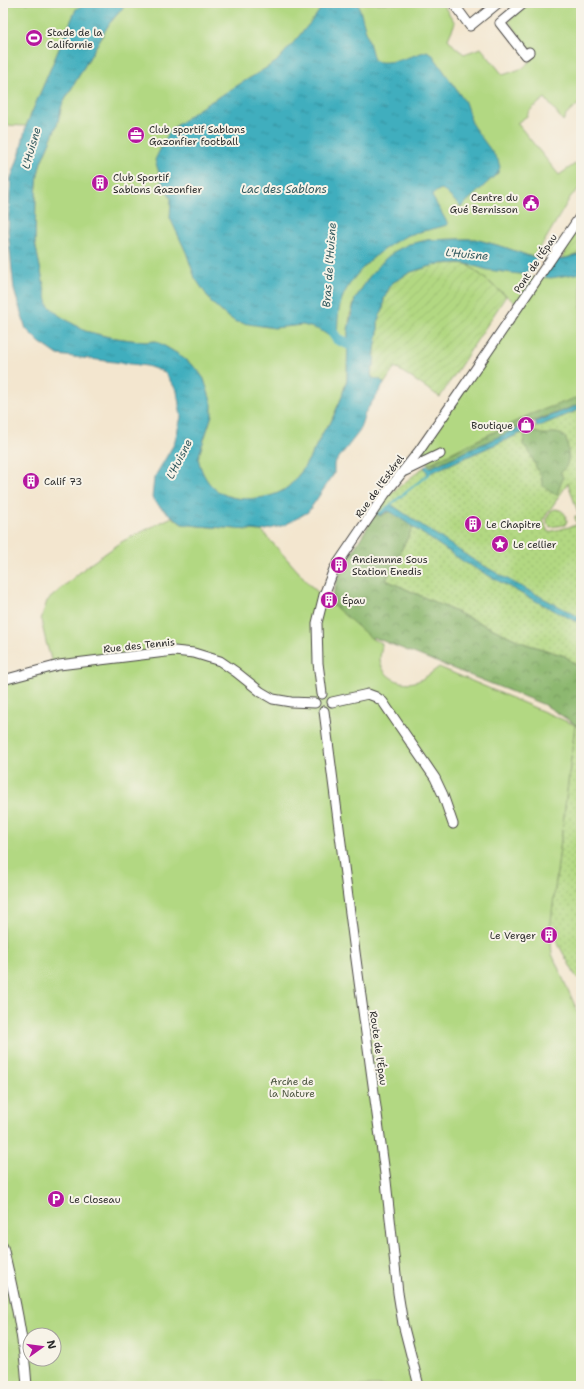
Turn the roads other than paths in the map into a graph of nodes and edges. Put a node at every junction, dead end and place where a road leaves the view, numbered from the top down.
1 (453, 3) edge
2 (498, 3) edge
3 (524, 3) edge
4 (529, 52) dead end
5 (581, 215) edge
6 (517, 309) joint
7 (440, 454) dead end
8 (402, 472) junction
9 (3, 680) edge
10 (322, 694) junction
11 (332, 702) junction
12 (314, 703) junction
13 (324, 711) junction
14 (453, 824) dead end
15 (3, 1247) edge
16 (27, 1386) edge
17 (419, 1386) edge

1 - 2 street
3 - 4 street
5 - 6 street, Pont de l'Épau
6 - 8 street, Rue de l'Estérel
7 - 8 street
8 - 10 street, Rue de l'Estérel
9 - 12 street, Rue des Tennis
10 - 11 street
10 - 12 street
11 - 13 street
11 - 14 street
12 - 13 street
13 - 17 street, Route de l'Épau
15 - 16 street

